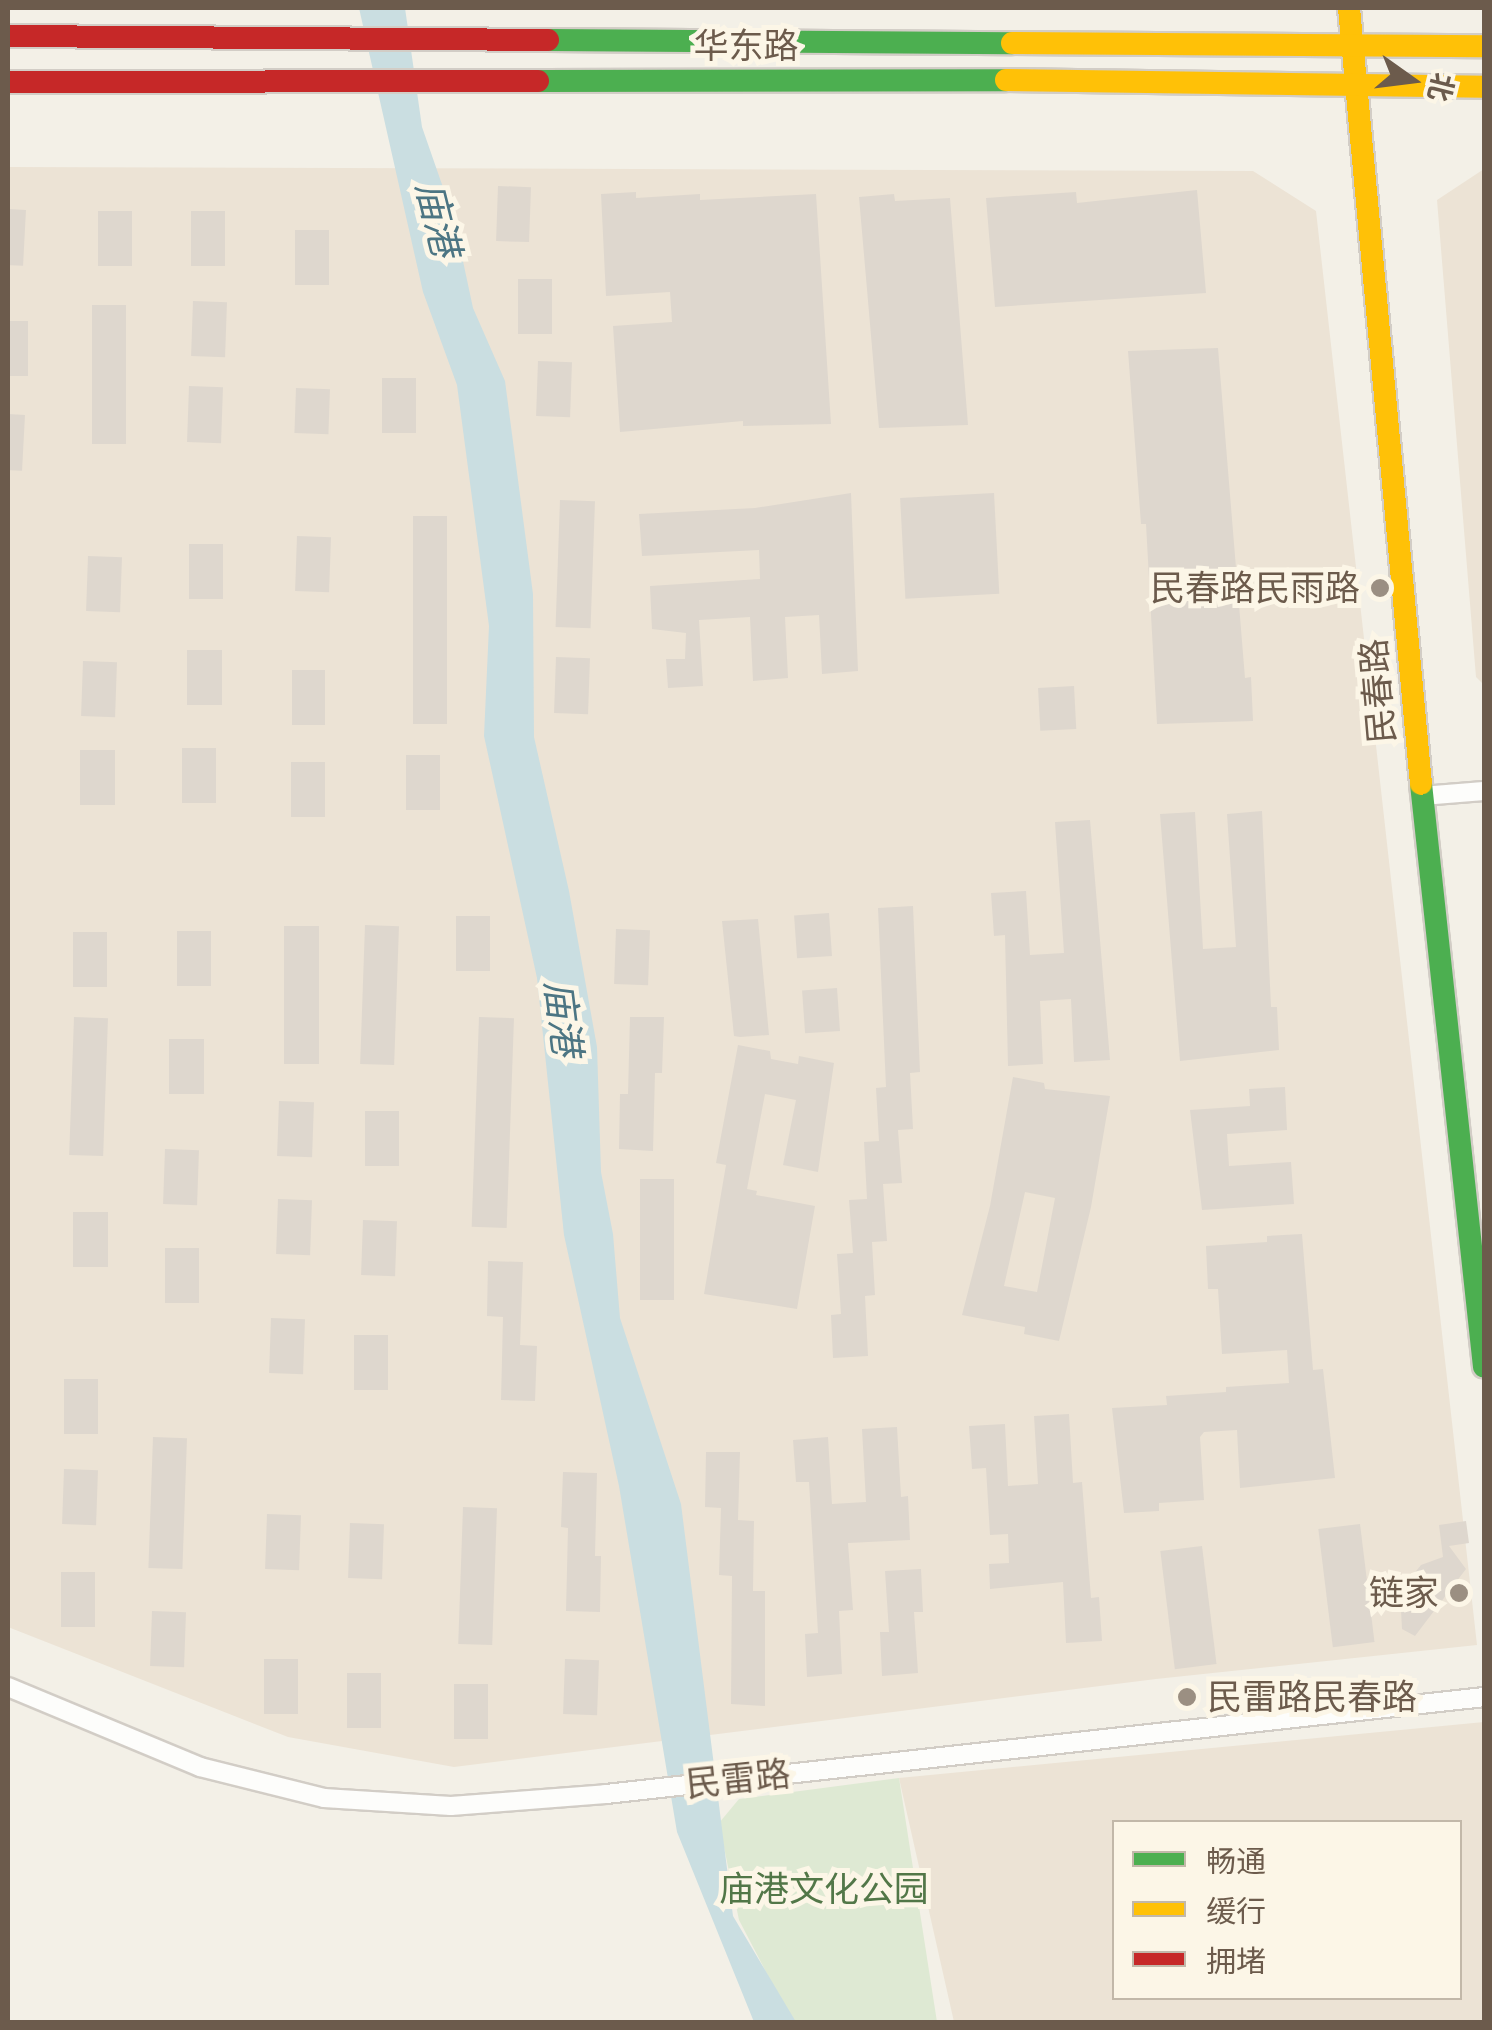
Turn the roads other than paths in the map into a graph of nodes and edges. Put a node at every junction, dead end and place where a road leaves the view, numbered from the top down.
1 (1349, 8) edge
2 (8, 36) edge
3 (1484, 46) edge
4 (1353, 48) junction
5 (8, 82) edge
6 (1358, 86) junction
7 (1484, 87) edge
8 (1484, 790) edge
9 (1422, 796) junction
10 (1484, 1367) edge
11 (8, 1687) edge
12 (1484, 1697) edge

1 - 4 main road, 民春路
2 - 4 main road, 华东路
3 - 4 main road, 华东路
4 - 6 main road, 民春路
5 - 6 main road, 华东路
6 - 7 main road, 华东路
6 - 9 main road, 民春路
8 - 9 street
9 - 10 main road, 民春路
11 - 12 street, 民雷路

